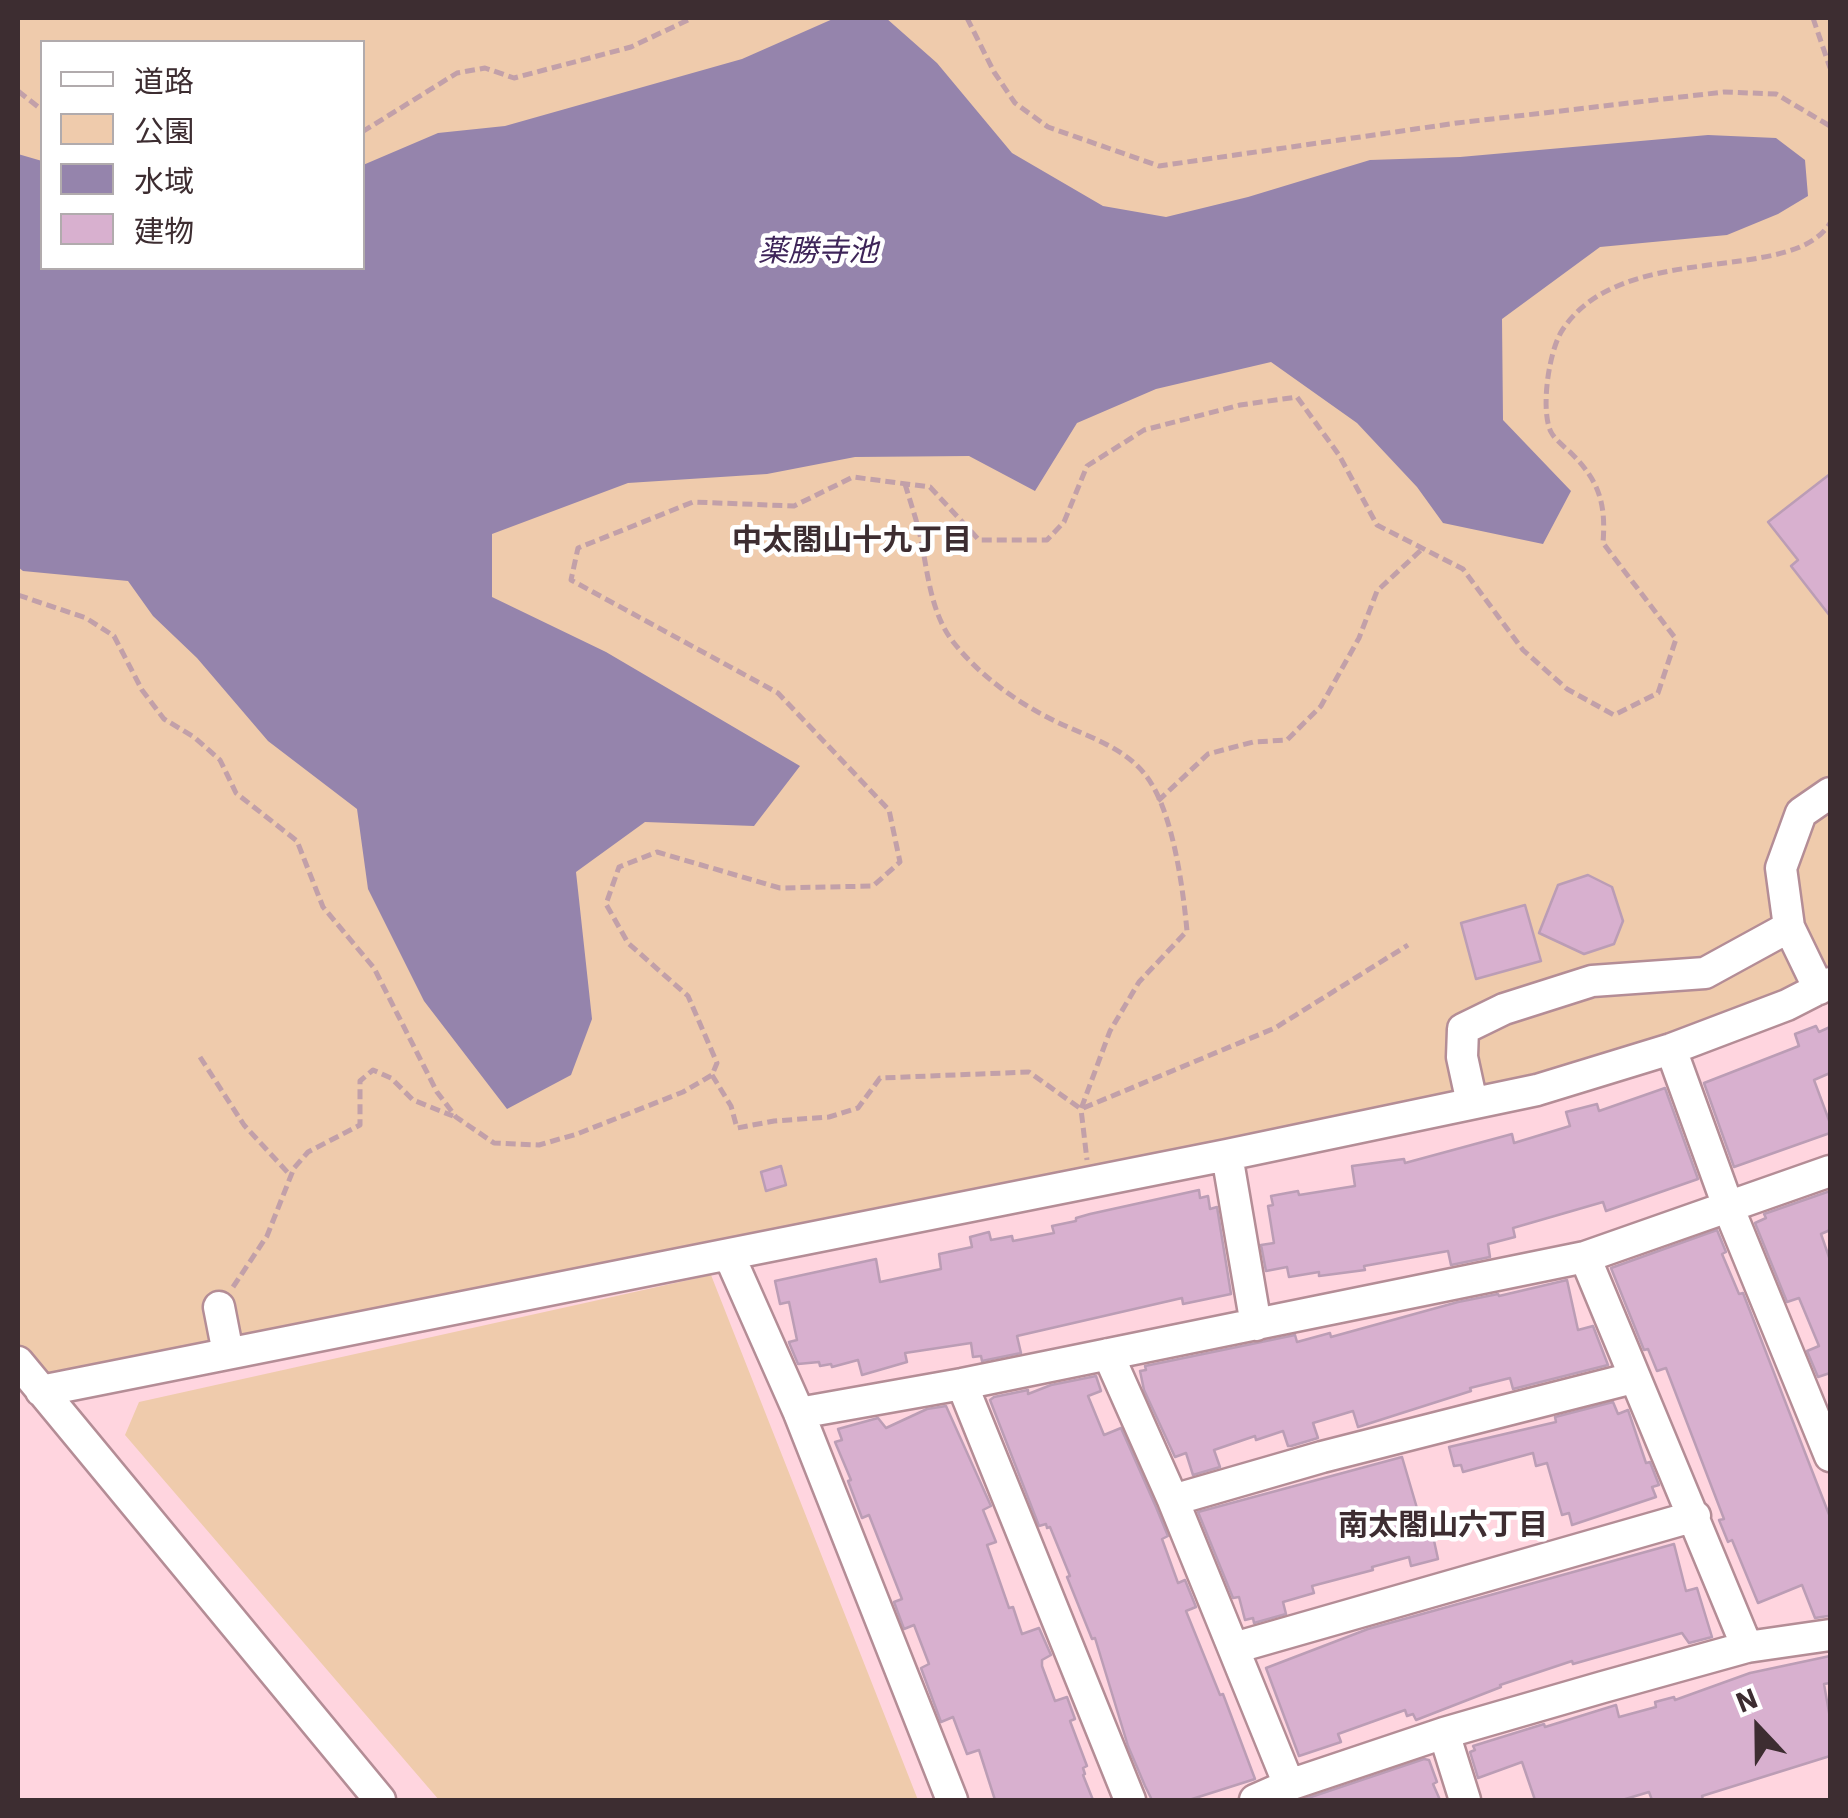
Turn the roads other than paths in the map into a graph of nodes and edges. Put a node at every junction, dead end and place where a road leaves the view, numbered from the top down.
1 (1830, 793) edge
2 (1788, 927) junction
3 (1824, 986) edge
4 (1671, 1049) junction
5 (1472, 1103) junction
6 (1227, 1155) junction
7 (1830, 1171) edge
8 (1729, 1209) junction
9 (730, 1255) junction
10 (1585, 1257) junction
11 (219, 1308) road end
12 (1256, 1325) junction
13 (228, 1354) junction
14 (1108, 1354) junction
15 (18, 1362) edge
16 (1634, 1378) junction
17 (962, 1384) junction
18 (42, 1390) junction
19 (799, 1414) junction
20 (1830, 1456) edge
21 (1173, 1500) junction
22 (1695, 1516) junction
23 (1830, 1635) edge
24 (1747, 1647) junction
25 (1234, 1648) junction
26 (1444, 1733) junction
27 (1290, 1785) junction
28 (380, 1800) edge
29 (952, 1800) edge
30 (1130, 1800) edge
31 (1255, 1800) edge
32 (1465, 1800) edge

1 - 2 street
2 - 3 street
2 - 5 street
3 - 4 street
4 - 5 street
4 - 8 street
5 - 6 street
6 - 9 street
6 - 12 street
7 - 8 street
8 - 10 street
8 - 20 street
9 - 13 street
9 - 19 street
10 - 12 street
10 - 16 street
11 - 13 street
12 - 14 street
13 - 18 street
14 - 17 street
14 - 21 street
15 - 18 street
16 - 21 street
16 - 22 street
17 - 19 street
17 - 30 street
18 - 28 street
19 - 29 street
21 - 25 street
22 - 24 street
22 - 25 street
23 - 24 street
24 - 26 street
25 - 27 street
26 - 27 street
26 - 32 street
27 - 31 street

